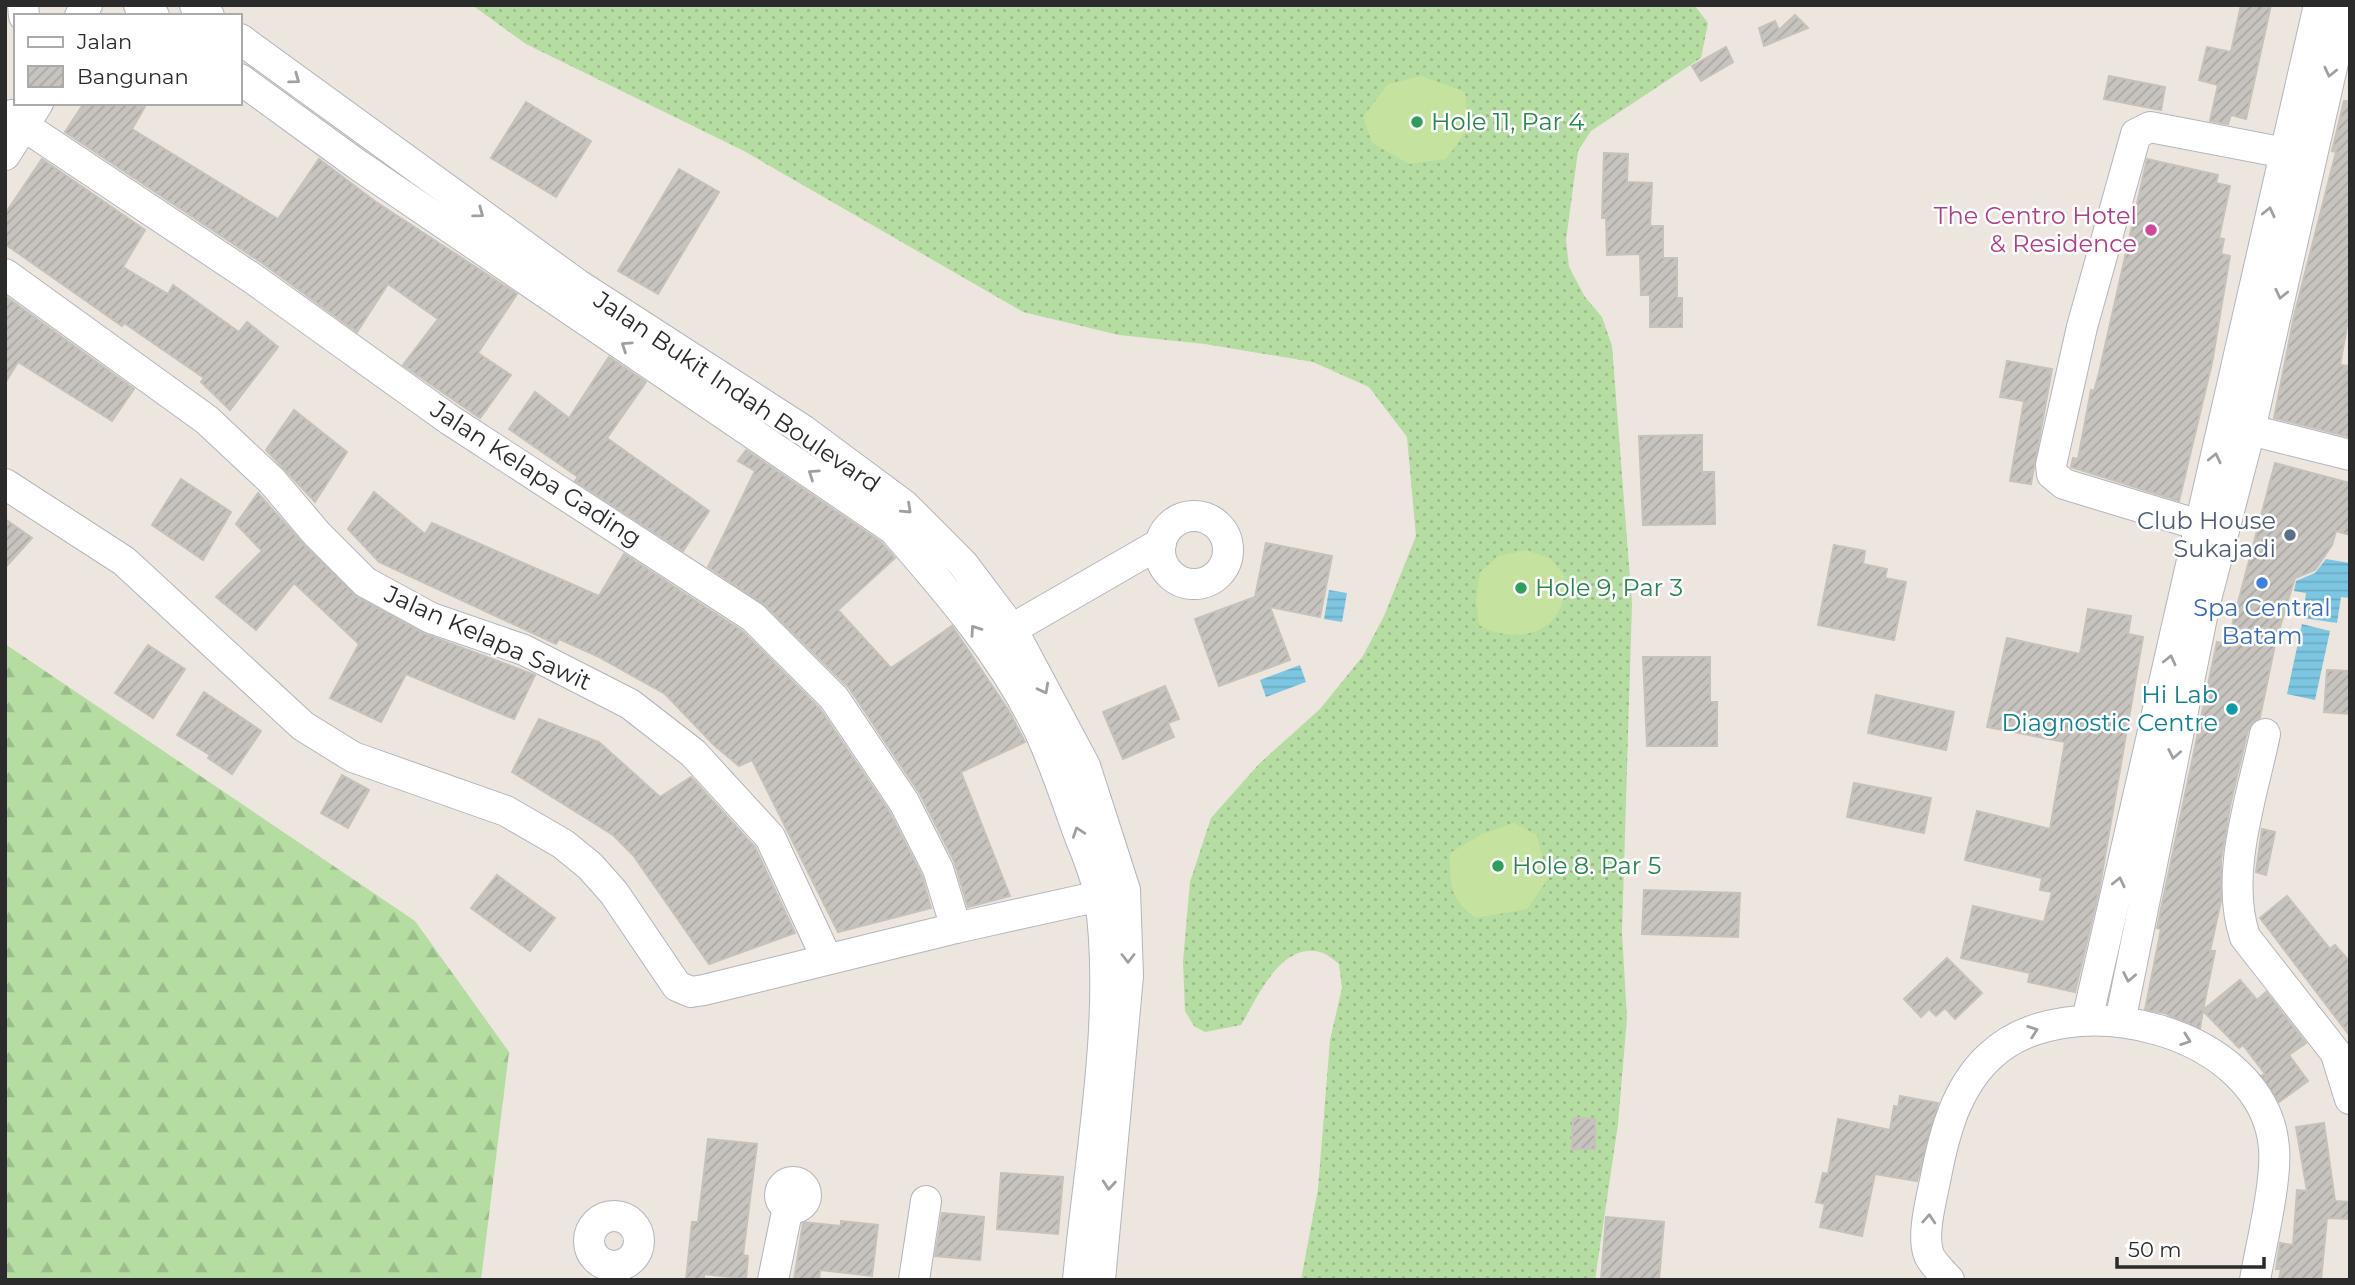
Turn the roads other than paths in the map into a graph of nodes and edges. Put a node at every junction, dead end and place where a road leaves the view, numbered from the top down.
1 (2319, 5) edge
2 (2346, 5) edge
3 (242, 40) edge
4 (242, 80) edge
5 (20, 114) edge
6 (2283, 152) junction
7 (5, 155) edge
8 (2312, 158) junction
9 (5, 274) edge
10 (570, 293) junction
11 (2250, 430) junction
12 (2350, 455) edge
13 (5, 464) edge
14 (5, 484) edge
15 (2212, 529) junction
16 (1161, 543) dead end
17 (1012, 629) junction
18 (2265, 734) dead end
19 (1113, 893) junction
20 (956, 928) junction
21 (827, 958) junction
22 (718, 986) junction
23 (2087, 1020) junction
24 (2120, 1022) junction
25 (2343, 1062) edge
26 (2350, 1099) edge
27 (926, 1200) dead end
28 (788, 1207) dead end
29 (773, 1280) edge
30 (914, 1280) edge
31 (1078, 1280) edge
32 (1100, 1280) edge
33 (1949, 1280) edge
34 (2255, 1280) edge

1 - 6 street
2 -> 8 street
3 -> 10 street, Jalan Bukit Indah Boulevard
4 - 10 street
5 - 7 street
5 - 20 street, Jalan Kelapa Gading
6 - 8 street
15 -> 6 street
6 - 15 street
8 -> 11 street
9 - 21 street, Jalan Kelapa Sawit
10 -> 17 street, Jalan Bukit Indah Boulevard
19 -> 10 street
11 - 12 street
11 - 15 street
13 - 22 street
14 - 22 street
23 -> 15 street
15 -> 24 street
16 - 17 street
17 -> 19 street, Jalan Bukit Indah Boulevard
18 - 25 street
19 - 20 street
19 - 31 street
19 -> 32 street
20 - 21 street
21 - 22 street
23 - 24 street
33 -> 23 street
24 -> 34 street
25 - 26 street
27 - 30 street
28 - 29 street

